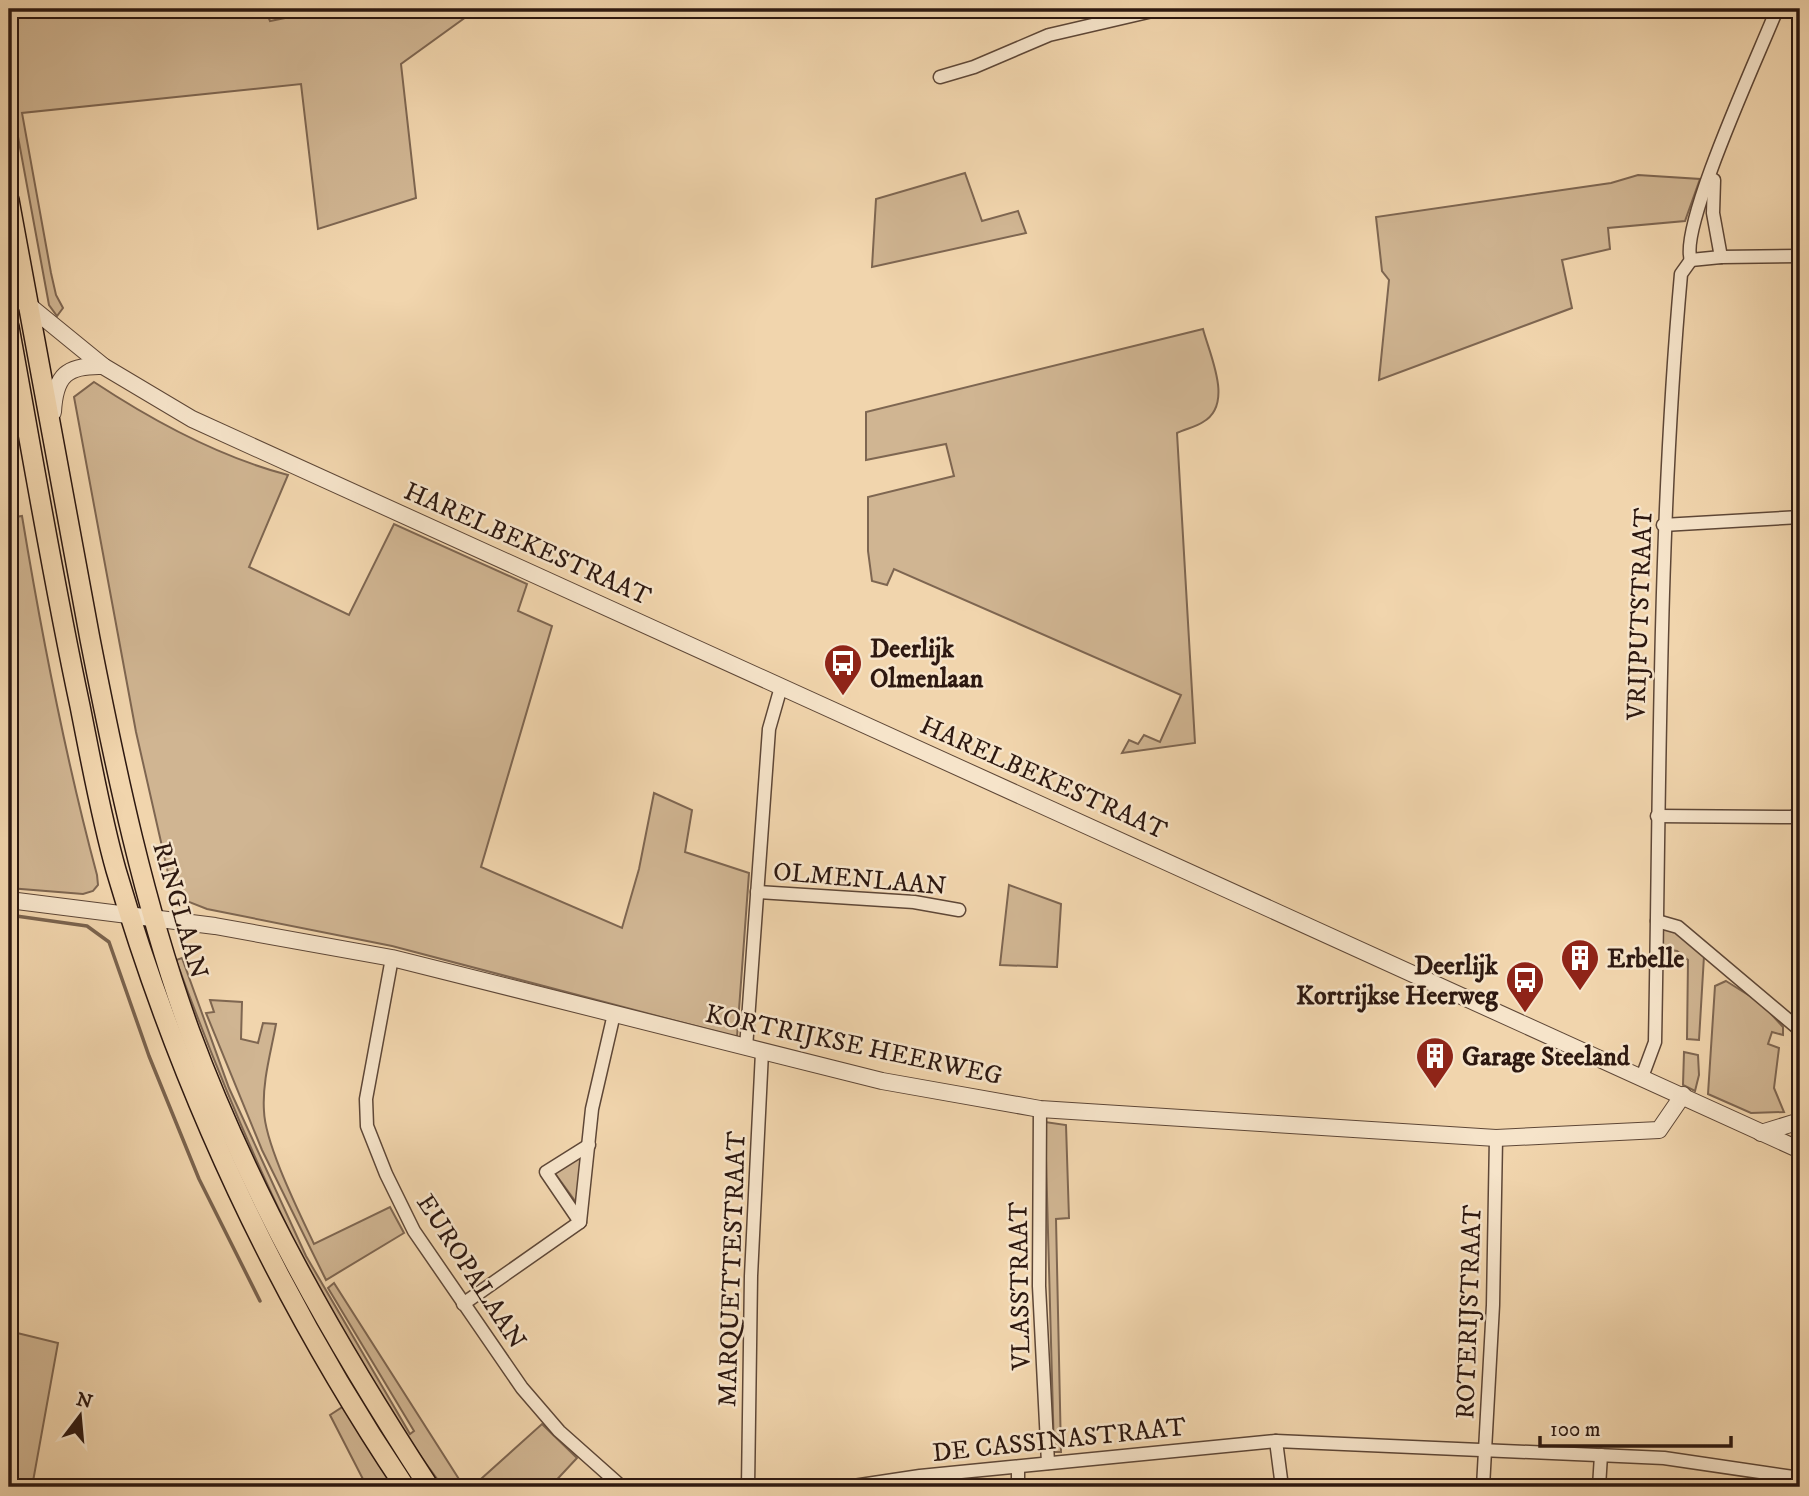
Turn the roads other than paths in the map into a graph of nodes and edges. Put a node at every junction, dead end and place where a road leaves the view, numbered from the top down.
1 (1161, 9) edge
2 (1777, 9) edge
3 (940, 77) dead end
4 (1716, 159) junction
5 (9, 200) edge
6 (1800, 256) edge
7 (1721, 257) junction
8 (1691, 260) junction
9 (20, 296) edge
10 (9, 327) edge
11 (103, 366) junction
12 (52, 429) junction
13 (1800, 517) edge
14 (1663, 526) junction
15 (780, 687) junction
16 (1800, 811) edge
17 (1657, 816) junction
18 (757, 892) junction
19 (9, 900) edge
20 (959, 910) dead end
21 (130, 914) junction
22 (154, 917) junction
23 (1657, 921) junction
24 (392, 958) junction
25 (614, 1014) junction
26 (1800, 1030) edge
27 (754, 1050) junction
28 (1642, 1077) junction
29 (1683, 1095) junction
30 (1040, 1109) junction
31 (1800, 1121) edge
32 (1761, 1133) junction
33 (1496, 1138) junction
34 (589, 1146) junction
35 (1800, 1150) edge
36 (580, 1222) junction
37 (463, 1304) junction
38 (1276, 1441) junction
39 (1486, 1450) junction
40 (1601, 1455) junction
41 (1048, 1463) junction
42 (1018, 1467) junction
43 (1800, 1478) edge
44 (405, 1487) edge
45 (429, 1487) edge
46 (622, 1487) edge
47 (748, 1487) edge
48 (846, 1487) edge
49 (1018, 1487) edge
50 (1282, 1487) edge
51 (1483, 1487) edge
52 (1599, 1487) edge

1 - 3 street
2 - 4 street, VRIJPUTSTRAAT
4 - 7 street, VRIJPUTSTRAAT
4 - 8 street, VRIJPUTSTRAAT
5 - 9 main road, RINGLAAN
6 - 7 street
7 - 8 street
8 - 14 street, VRIJPUTSTRAAT
9 - 11 street, HARELBEKESTRAAT
9 - 12 main road, RINGLAAN
10 - 21 main road, RINGLAAN
11 - 12 street
11 - 15 street, HARELBEKESTRAAT
12 - 22 main road, RINGLAAN
13 - 14 street
14 - 17 street, VRIJPUTSTRAAT
15 - 18 street, OLMENLAAN
15 - 28 street, HARELBEKESTRAAT
16 - 17 street
17 - 23 street, VRIJPUTSTRAAT
18 - 20 street, OLMENLAAN
18 - 27 street, OLMENLAAN
19 - 21 street, KORTRIJKSE HEERWEG
21 - 22 street, KORTRIJKSE HEERWEG
21 - 44 main road, RINGLAAN
22 - 24 street, KORTRIJKSE HEERWEG
22 - 45 main road, RINGLAAN
23 - 26 street
23 - 28 street, VRIJPUTSTRAAT
24 - 25 street, KORTRIJKSE HEERWEG
24 - 37 street, EUROPALAAN
25 - 27 street, KORTRIJKSE HEERWEG
25 - 34 street
27 - 30 street, KORTRIJKSE HEERWEG
27 - 47 street, MARQUETTESTRAAT
28 - 29 street, HARELBEKESTRAAT
29 - 32 street, HARELBEKESTRAAT
29 - 33 street, KORTRIJKSE HEERWEG
30 - 33 street, KORTRIJKSE HEERWEG
30 - 41 street, VLASSTRAAT
31 - 32 street
32 - 35 street, HARELBEKESTRAAT
33 - 39 street, ROTERIJSTRAAT
34 - 36 street
34 - 36 street
36 - 37 street
37 - 46 street, EUROPALAAN
38 - 39 street, DE CASSINASTRAAT
38 - 41 street, DE CASSINASTRAAT
38 - 50 street
39 - 40 street, DE CASSINASTRAAT
39 - 51 street, ROTERIJSTRAAT
40 - 43 street, DE CASSINASTRAAT
40 - 52 street
41 - 42 street, DE CASSINASTRAAT
42 - 48 street, DE CASSINASTRAAT
42 - 49 street

